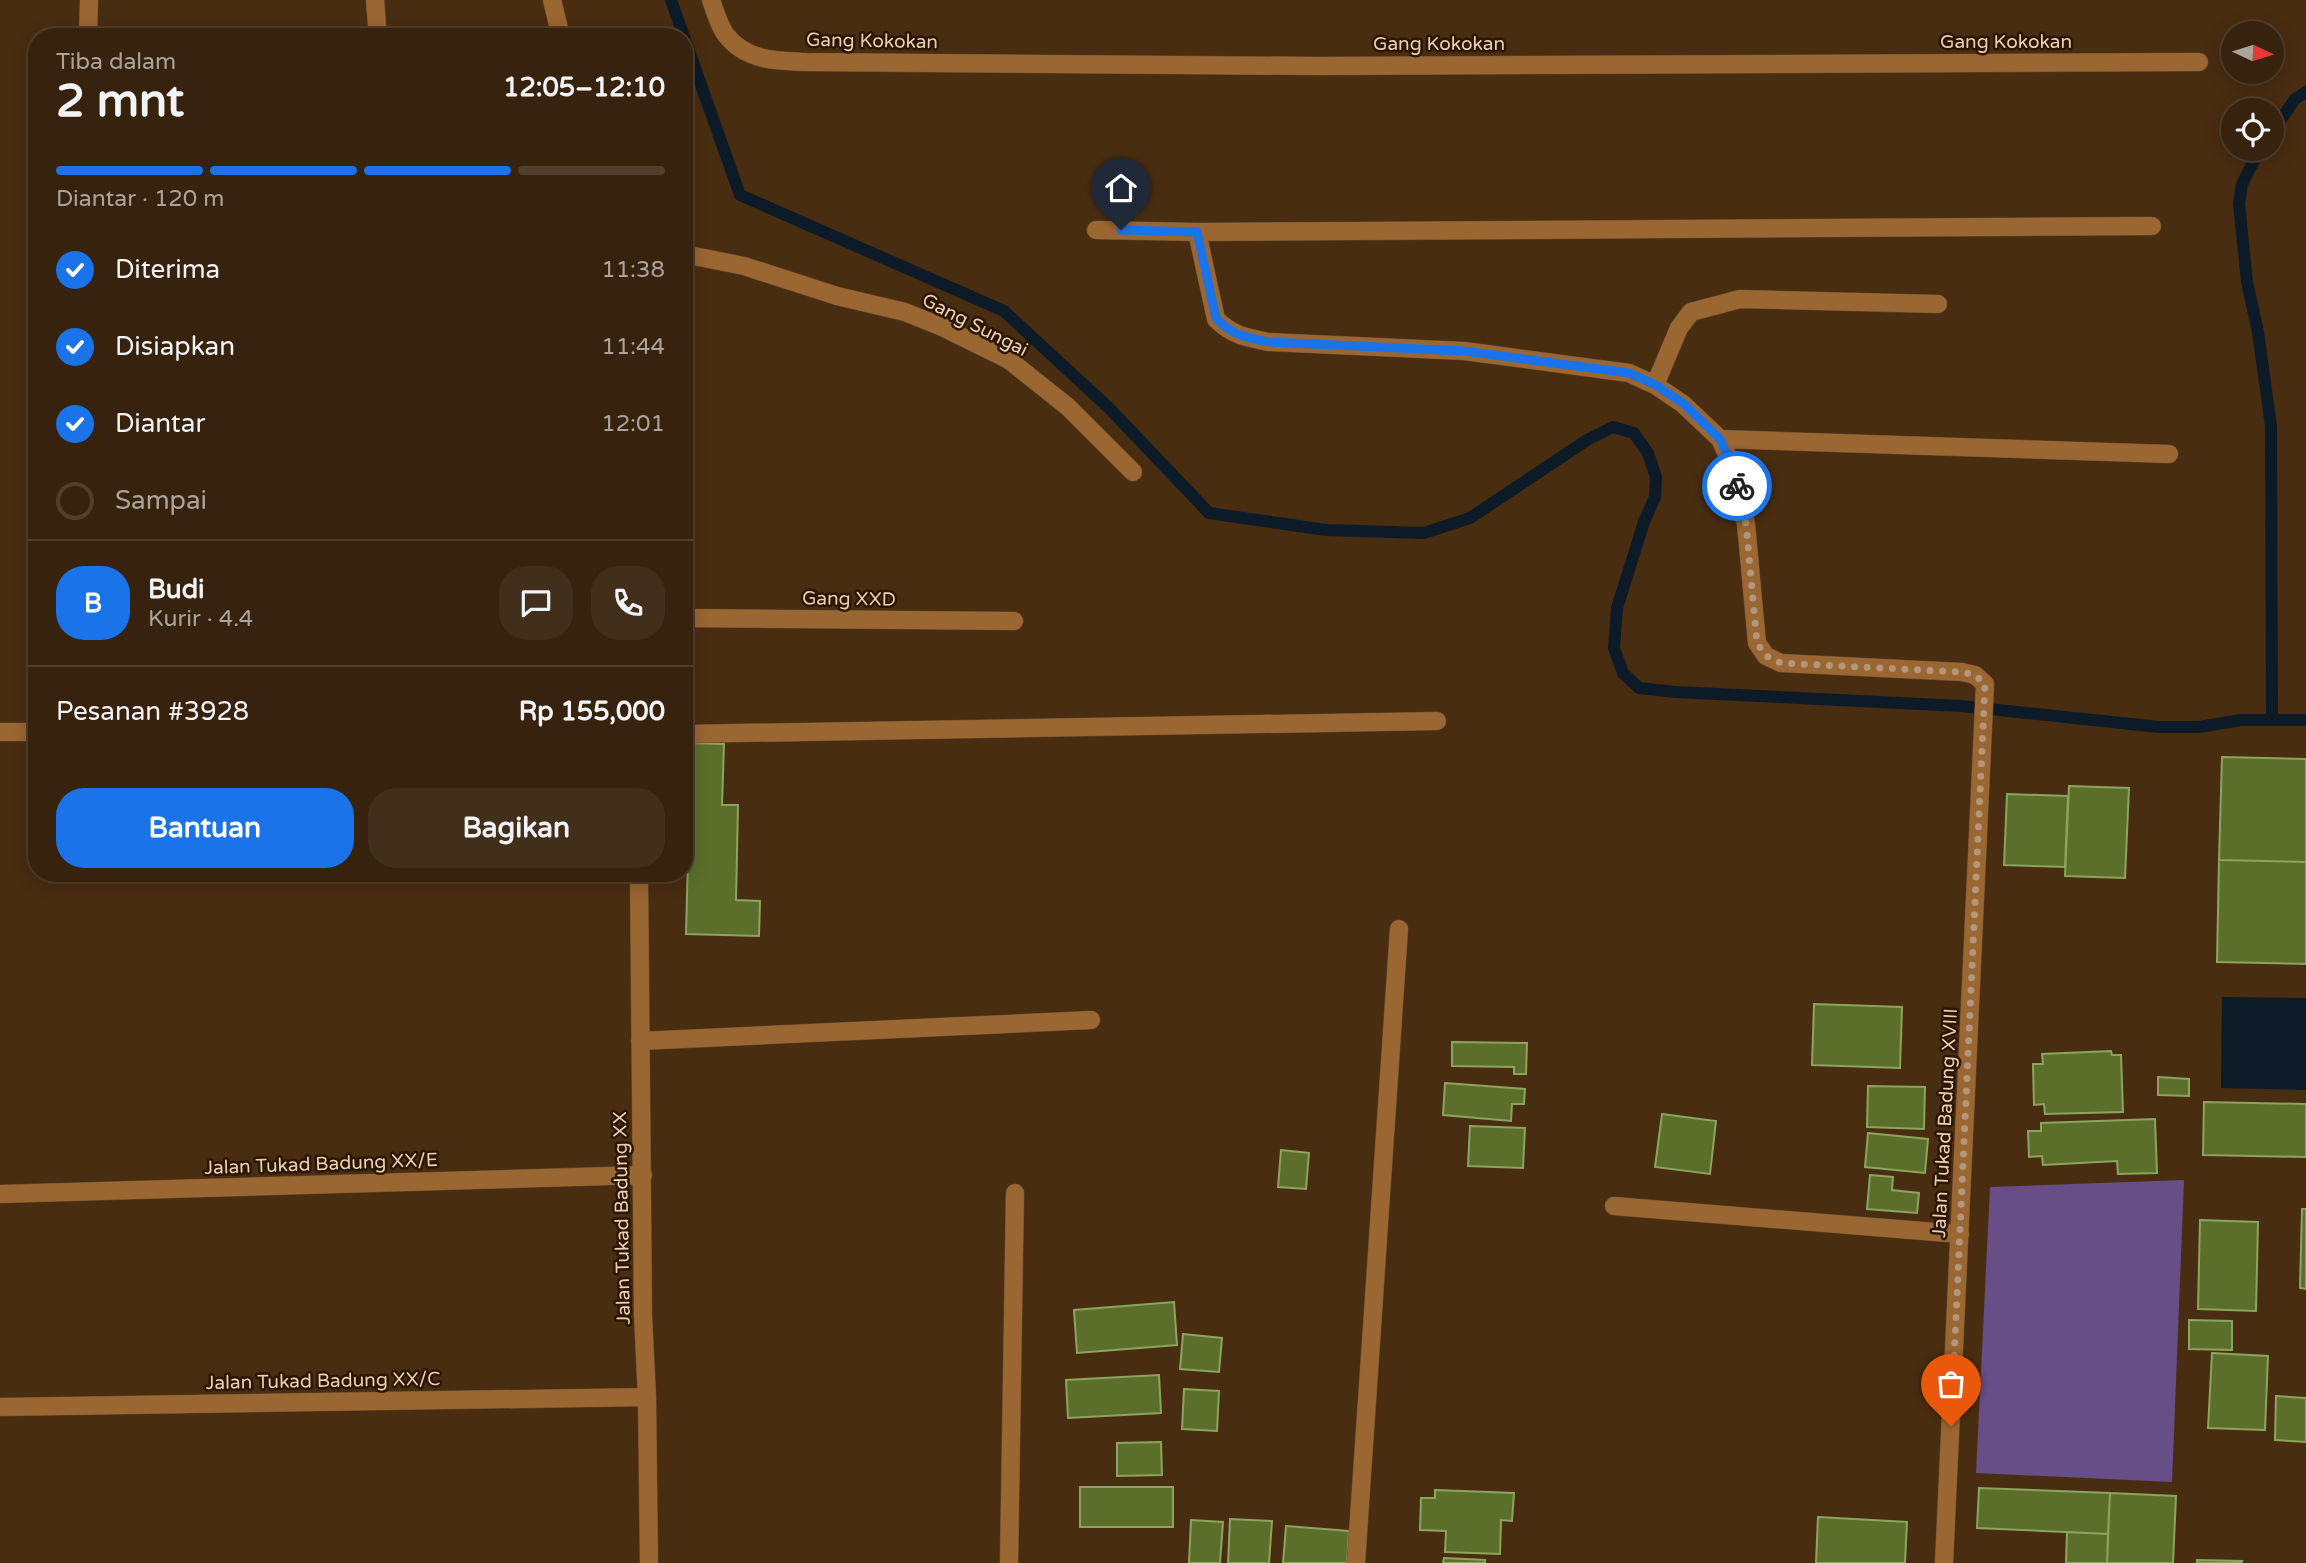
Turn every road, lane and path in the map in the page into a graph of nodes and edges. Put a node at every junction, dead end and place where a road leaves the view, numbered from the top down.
1 (89, 0) edge
2 (375, 0) edge
3 (552, 0) edge
4 (711, 0) edge
5 (88, 28) edge
6 (377, 28) edge
7 (559, 28) edge
8 (2199, 62) dead end
9 (2152, 226) dead end
10 (1096, 230) dead end
11 (1197, 232) junction
12 (693, 256) edge
13 (1938, 304) dead end
14 (1656, 385) junction
15 (1720, 439) junction
16 (2169, 454) dead end
17 (1133, 472) dead end
18 (693, 618) edge
19 (1014, 621) dead end
20 (1437, 721) dead end
21 (0, 732) edge
22 (28, 732) edge
23 (693, 734) edge
24 (639, 882) edge
25 (1399, 929) dead end
26 (1091, 1020) dead end
27 (640, 1041) junction
28 (643, 1175) junction
29 (1015, 1193) dead end
30 (0, 1194) edge
31 (1614, 1206) dead end
32 (1960, 1234) junction
33 (647, 1397) junction
34 (0, 1407) edge
35 (649, 1563) edge
36 (1009, 1563) edge
37 (1356, 1563) edge
38 (1944, 1563) edge

1 - 5 street
2 - 6 street
3 - 7 street
4 - 8 street, Gang Kokokan
9 - 11 street
10 - 11 street
11 - 14 street
12 - 17 street, Gang Sungai
13 - 14 street
14 - 15 street
15 - 16 street
15 - 32 street, Jalan Tukad Badung XVIII
18 - 19 street, Gang XXD
20 - 23 street
21 - 22 street
24 - 27 street, Jalan Tukad Badung XX
25 - 37 street
26 - 27 street
27 - 28 street, Jalan Tukad Badung XX
28 - 30 street, Jalan Tukad Badung XX/E
28 - 33 street, Jalan Tukad Badung XX
29 - 36 street
31 - 32 street
32 - 38 street, Jalan Tukad Badung XVIII
33 - 34 street, Jalan Tukad Badung XX/C
33 - 35 street, Jalan Tukad Badung XX

